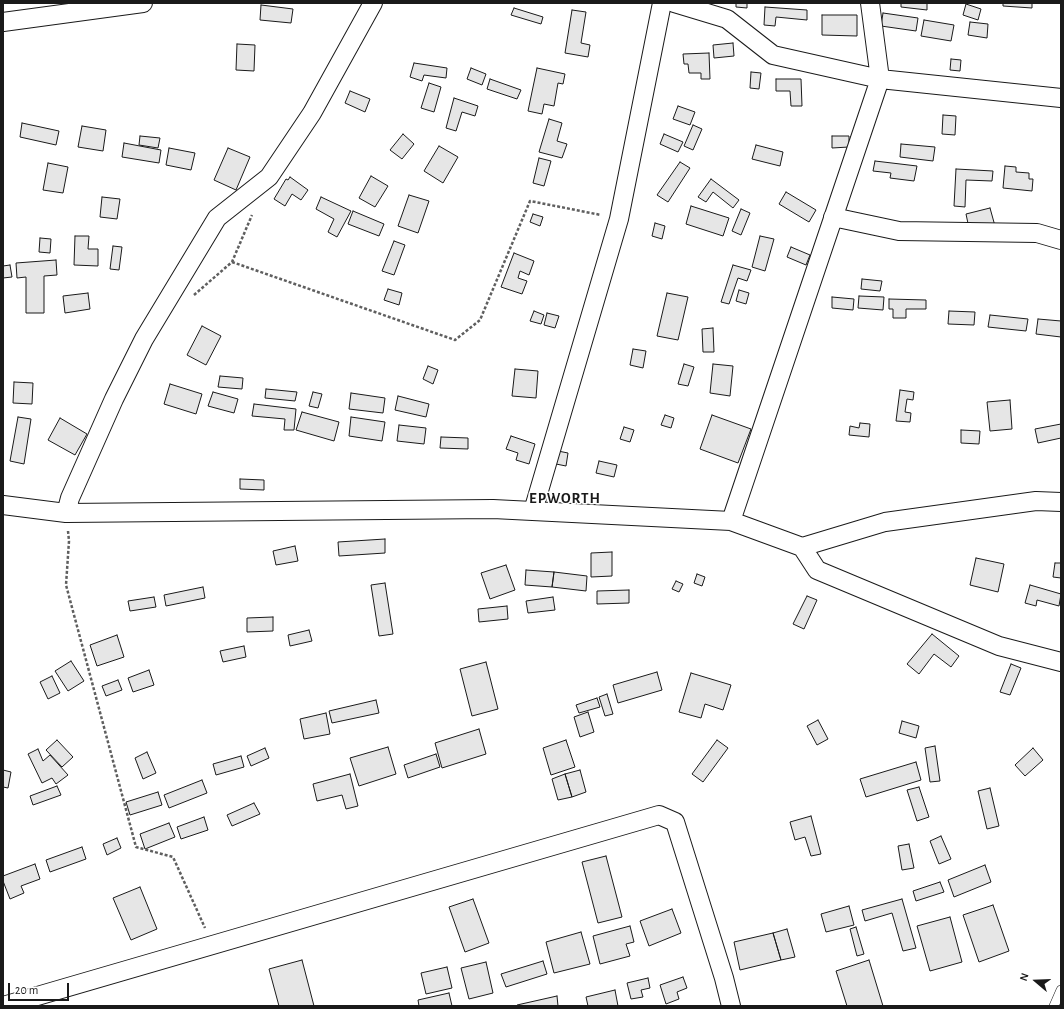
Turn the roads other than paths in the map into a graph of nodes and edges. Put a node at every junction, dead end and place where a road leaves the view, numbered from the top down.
1 (143, 3) edge
2 (373, 3) edge
3 (662, 3) edge
4 (674, 3) edge
5 (870, 3) edge
6 (3, 22) edge
7 (880, 79) junction
8 (1061, 98) edge
9 (833, 218) junction
10 (1061, 240) edge
11 (1061, 502) edge
12 (3, 505) edge
13 (533, 511) junction
14 (66, 513) junction
15 (730, 521) junction
16 (802, 547) junction
17 (1061, 662) edge
18 (1061, 990) edge
19 (3, 1006) edge
20 (731, 1006) edge
21 (1054, 1006) edge

1 - 6 street
2 - 14 street
3 - 13 street
4 - 7 street
5 - 7 street
7 - 8 street
7 - 9 street
9 - 10 street
9 - 15 street
11 - 16 street
12 - 14 street
13 - 14 street
13 - 15 street
15 - 16 street
16 - 17 street
18 - 21 lane
19 - 20 street

